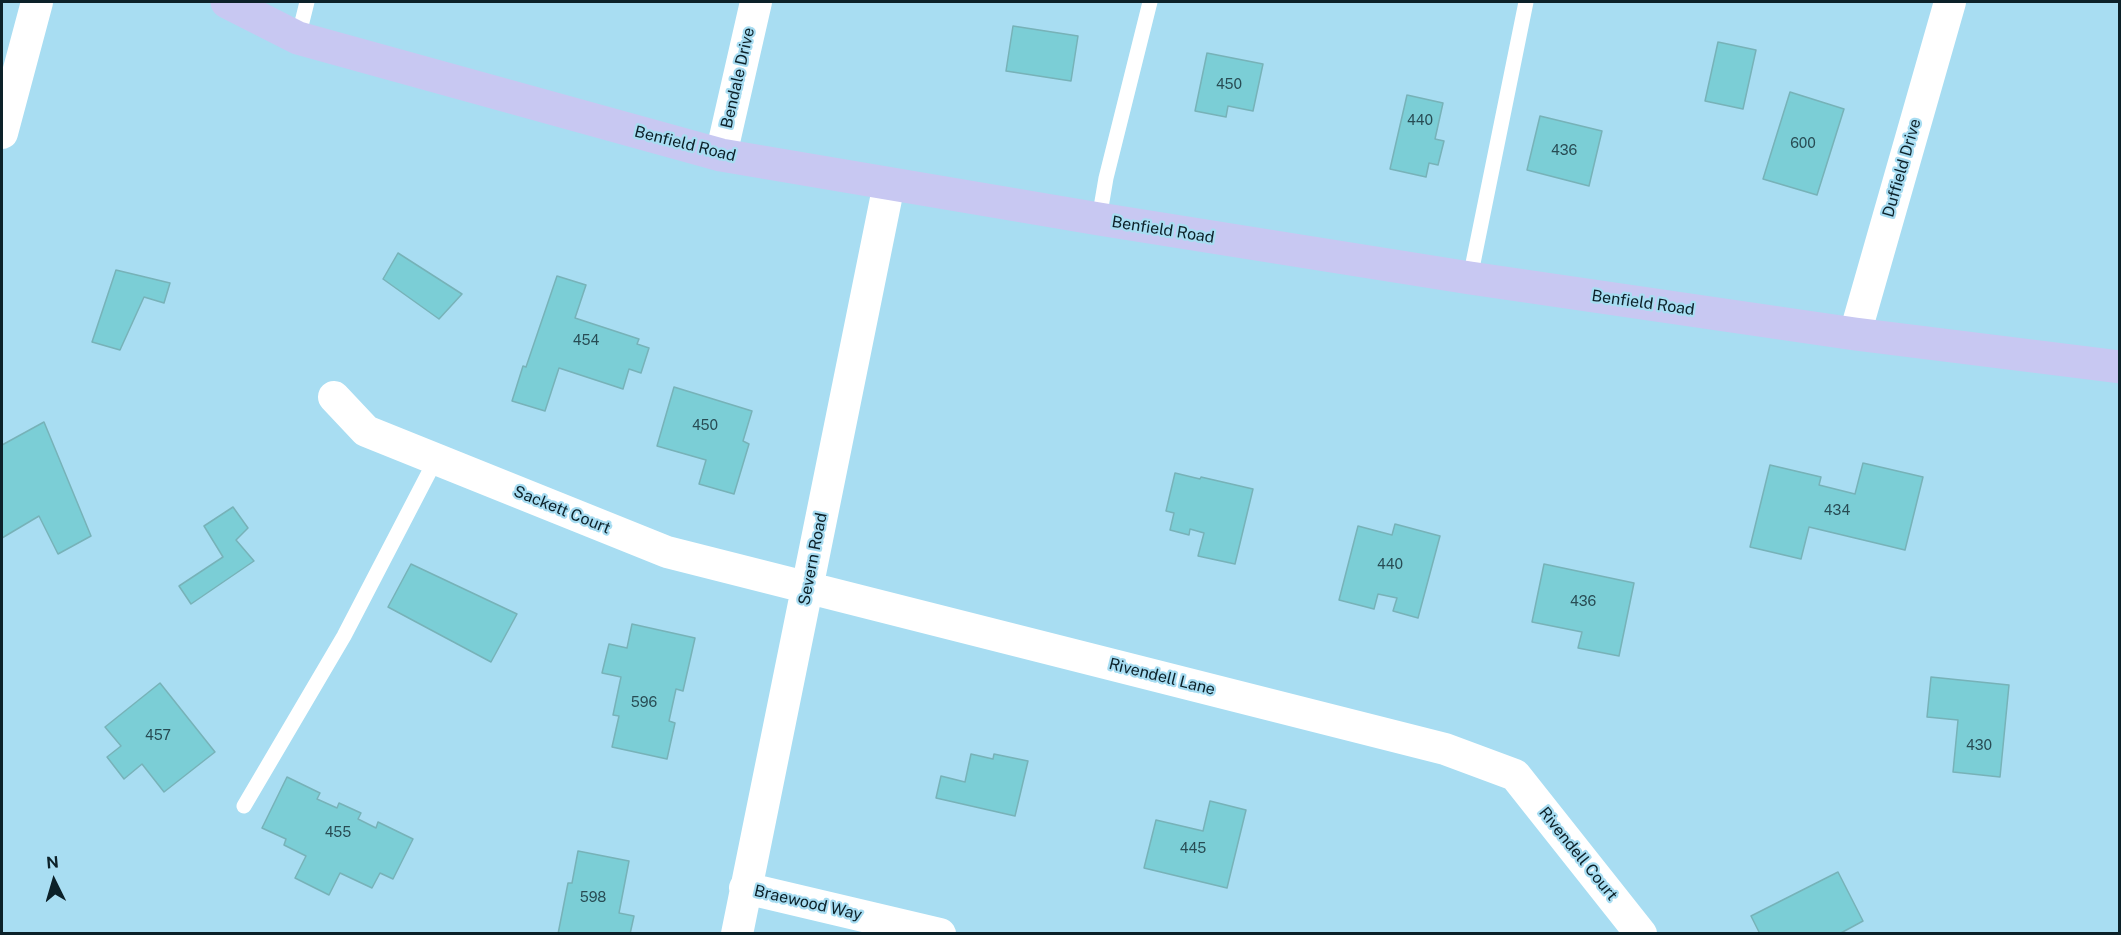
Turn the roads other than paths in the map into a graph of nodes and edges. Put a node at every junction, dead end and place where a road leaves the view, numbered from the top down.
1 (37, 2) edge
2 (227, 2) edge
3 (307, 2) edge
4 (756, 2) edge
5 (1150, 2) edge
6 (1526, 2) edge
7 (1950, 2) edge
8 (298, 38) junction
9 (2, 133) edge
10 (721, 155) junction
11 (889, 184) junction
12 (1099, 219) junction
13 (1470, 278) junction
14 (1855, 334) junction
15 (2120, 367) edge
16 (334, 397) dead end
17 (436, 459) junction
18 (807, 587) junction
19 (1515, 775) joint
20 (244, 806) dead end
21 (745, 888) junction
22 (737, 933) edge
23 (940, 933) edge
24 (1641, 933) edge

1 - 9 street
2 - 8 main road, Benfield Road
3 - 8 lane
4 - 10 street, Bendale Drive
5 - 12 lane
6 - 13 lane
7 - 14 street, Duffield Drive
8 - 10 main road, Benfield Road
10 - 11 main road, Benfield Road
11 - 12 main road, Benfield Road
11 - 18 street, Severn Road
12 - 13 main road, Benfield Road
13 - 14 main road, Benfield Road
14 - 15 main road, Benfield Road
16 - 17 street, Sackett Court
17 - 18 street, Sackett Court
17 - 20 lane
18 - 19 street, Rivendell Lane
18 - 21 street, Severn Road
19 - 24 street, Rivendell Court
21 - 22 street, Severn Road
21 - 23 street, Braewood Way

